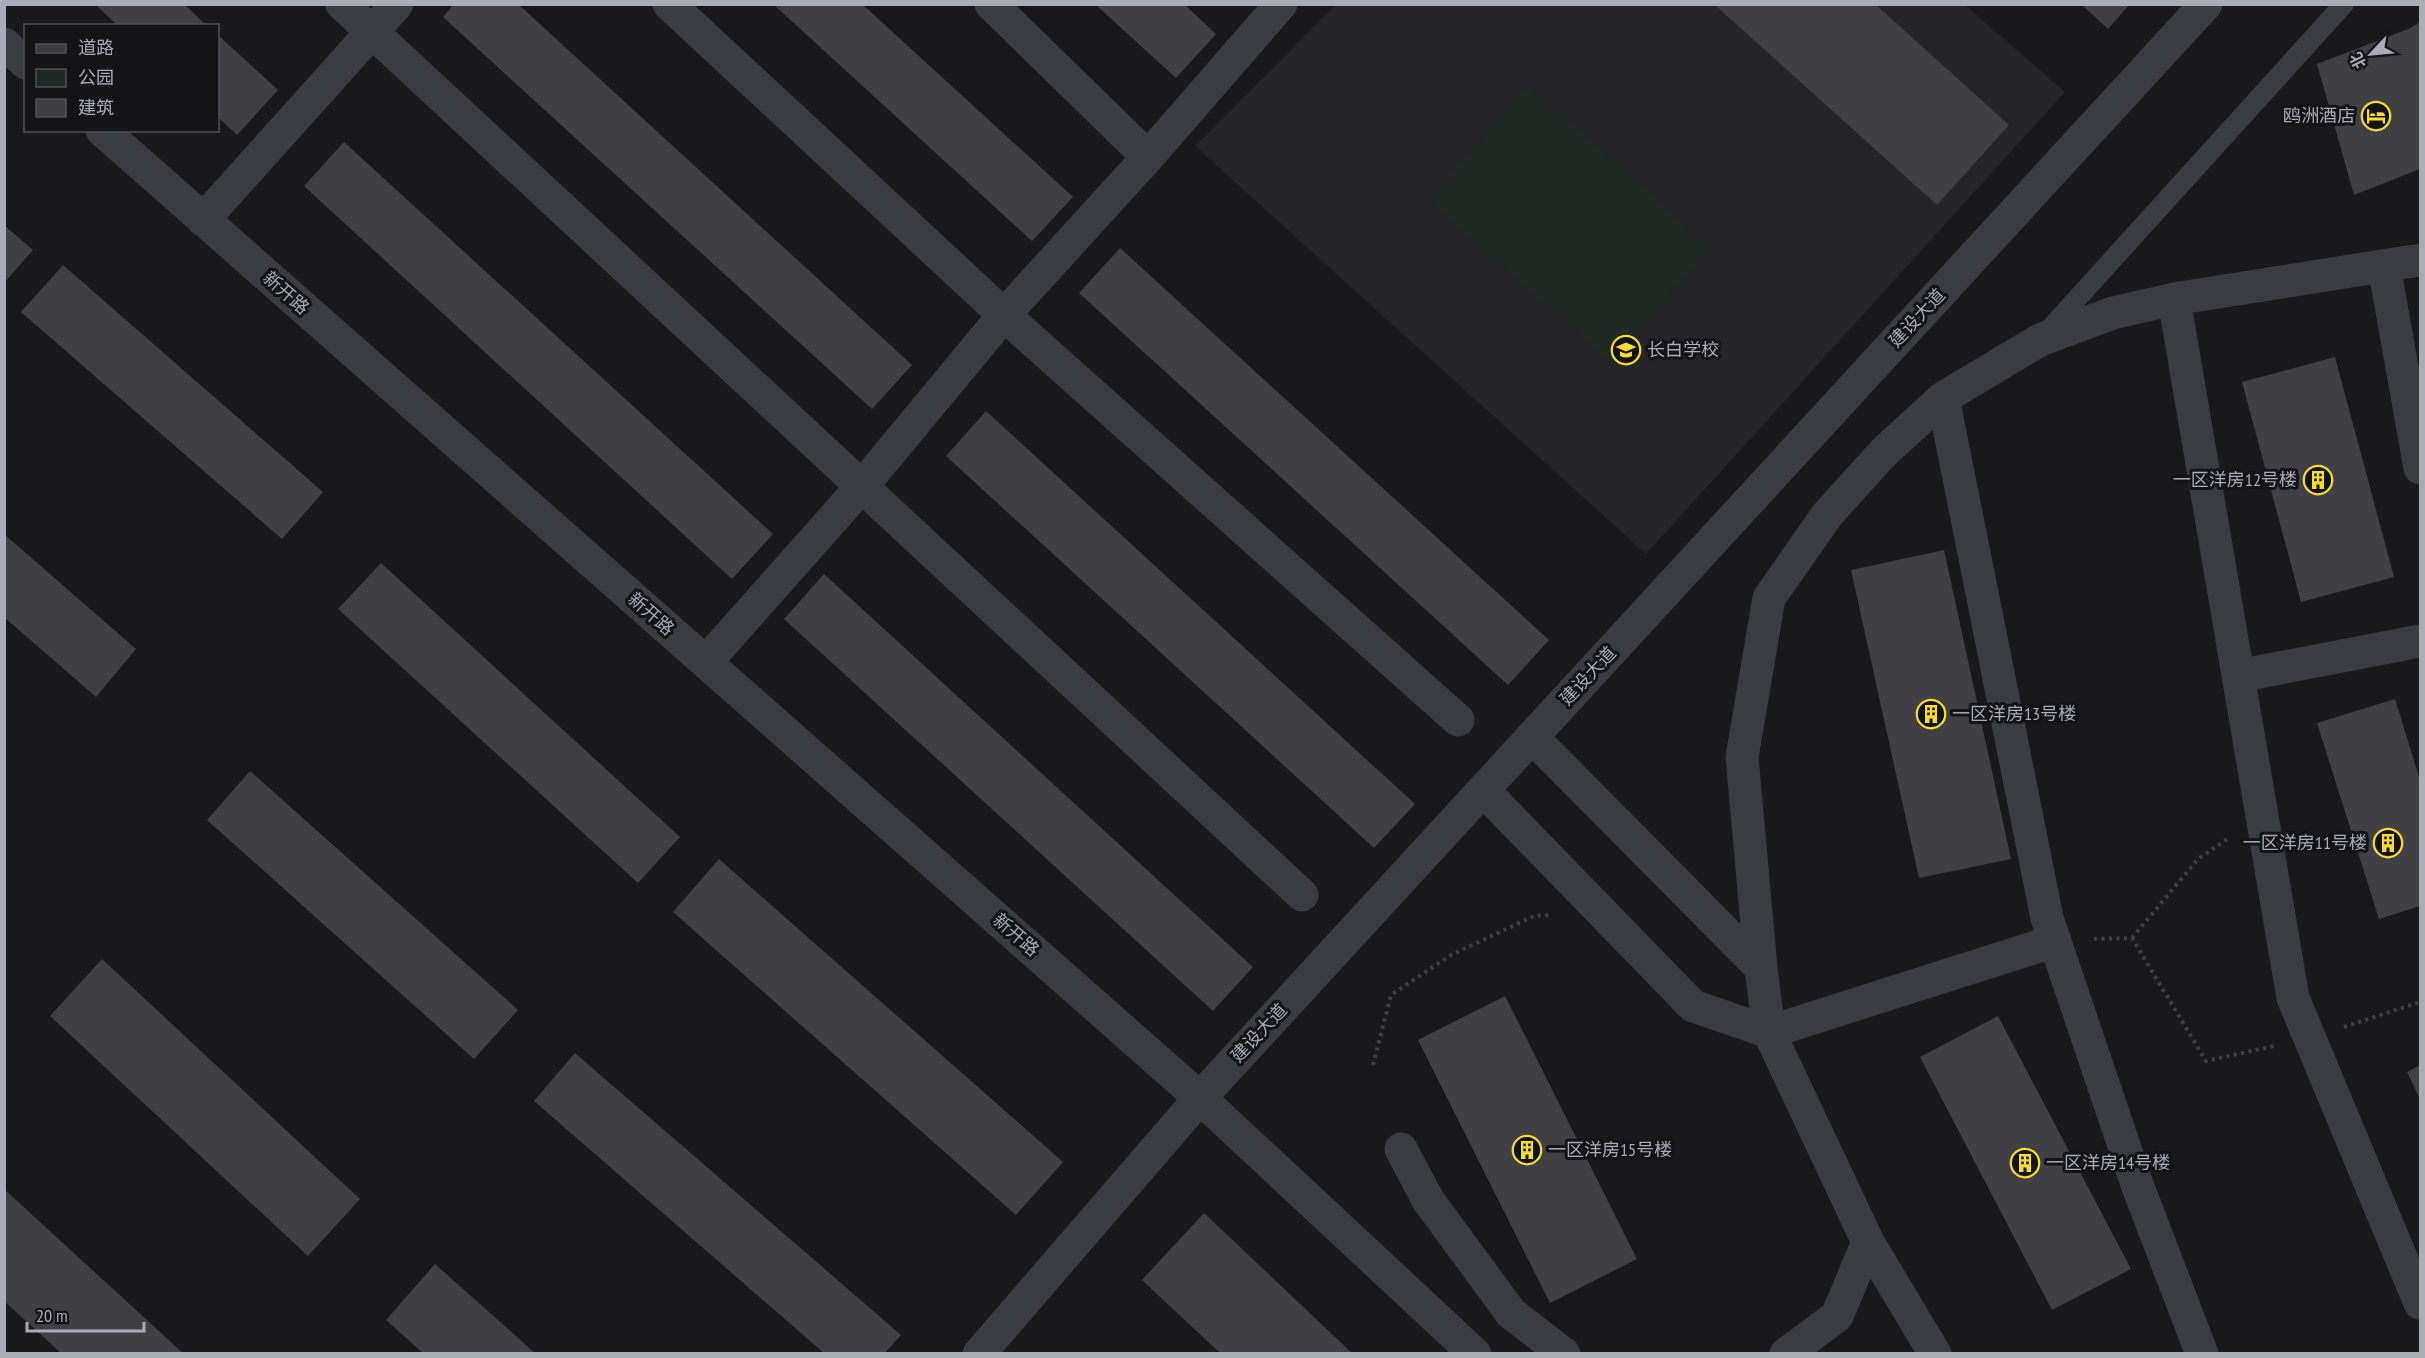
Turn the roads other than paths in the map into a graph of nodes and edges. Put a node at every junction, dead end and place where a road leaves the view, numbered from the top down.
1 (342, 4) edge
2 (397, 4) edge
3 (669, 4) edge
4 (991, 4) edge
5 (1281, 4) edge
6 (2205, 4) edge
7 (2344, 4) edge
8 (374, 32) junction
9 (4, 44) edge
10 (24, 61) edge
11 (104, 132) edge
12 (1148, 157) junction
13 (203, 220) junction
14 (2421, 260) edge
15 (2384, 266) junction
16 (2174, 299) junction
17 (1004, 315) junction
18 (2040, 340) junction
19 (1943, 398) junction
20 (2421, 468) edge
21 (863, 485) junction
22 (2421, 641) edge
23 (706, 662) junction
24 (2238, 676) junction
25 (1458, 720) dead end
26 (1532, 737) junction
27 (1483, 790) junction
28 (1302, 894) dead end
29 (2055, 941) junction
30 (1761, 968) junction
31 (1769, 1032) junction
32 (1200, 1098) junction
33 (1401, 1149) dead end
34 (1868, 1242) junction
35 (2421, 1304) edge
36 (979, 1353) edge
37 (1475, 1353) edge
38 (1564, 1353) edge
39 (1786, 1353) edge
40 (1935, 1353) edge
41 (2202, 1353) edge

1 - 8 street
2 - 8 street
3 - 17 street
4 - 12 street
5 - 12 street
6 - 26 street, 建设大道
7 - 18 lane
8 - 13 street
8 - 21 street
9 - 10 street
11 - 13 street, 新开路
12 - 17 street
13 - 23 street, 新开路
14 - 15 street
15 - 16 street
15 - 20 street
16 - 18 street
16 - 24 street
17 - 21 street
17 - 25 street
18 - 19 street
19 - 29 street
19 - 30 street
21 - 23 street
21 - 28 street
22 - 24 street
23 - 32 street, 新开路
24 - 35 street
26 - 27 street, 建设大道
26 - 30 street
27 - 31 street
27 - 32 street, 建设大道
29 - 31 street
29 - 41 street
30 - 31 street
31 - 34 street
32 - 36 street, 建设大道
32 - 37 street, 新开路
33 - 38 street
34 - 39 street
34 - 40 street

